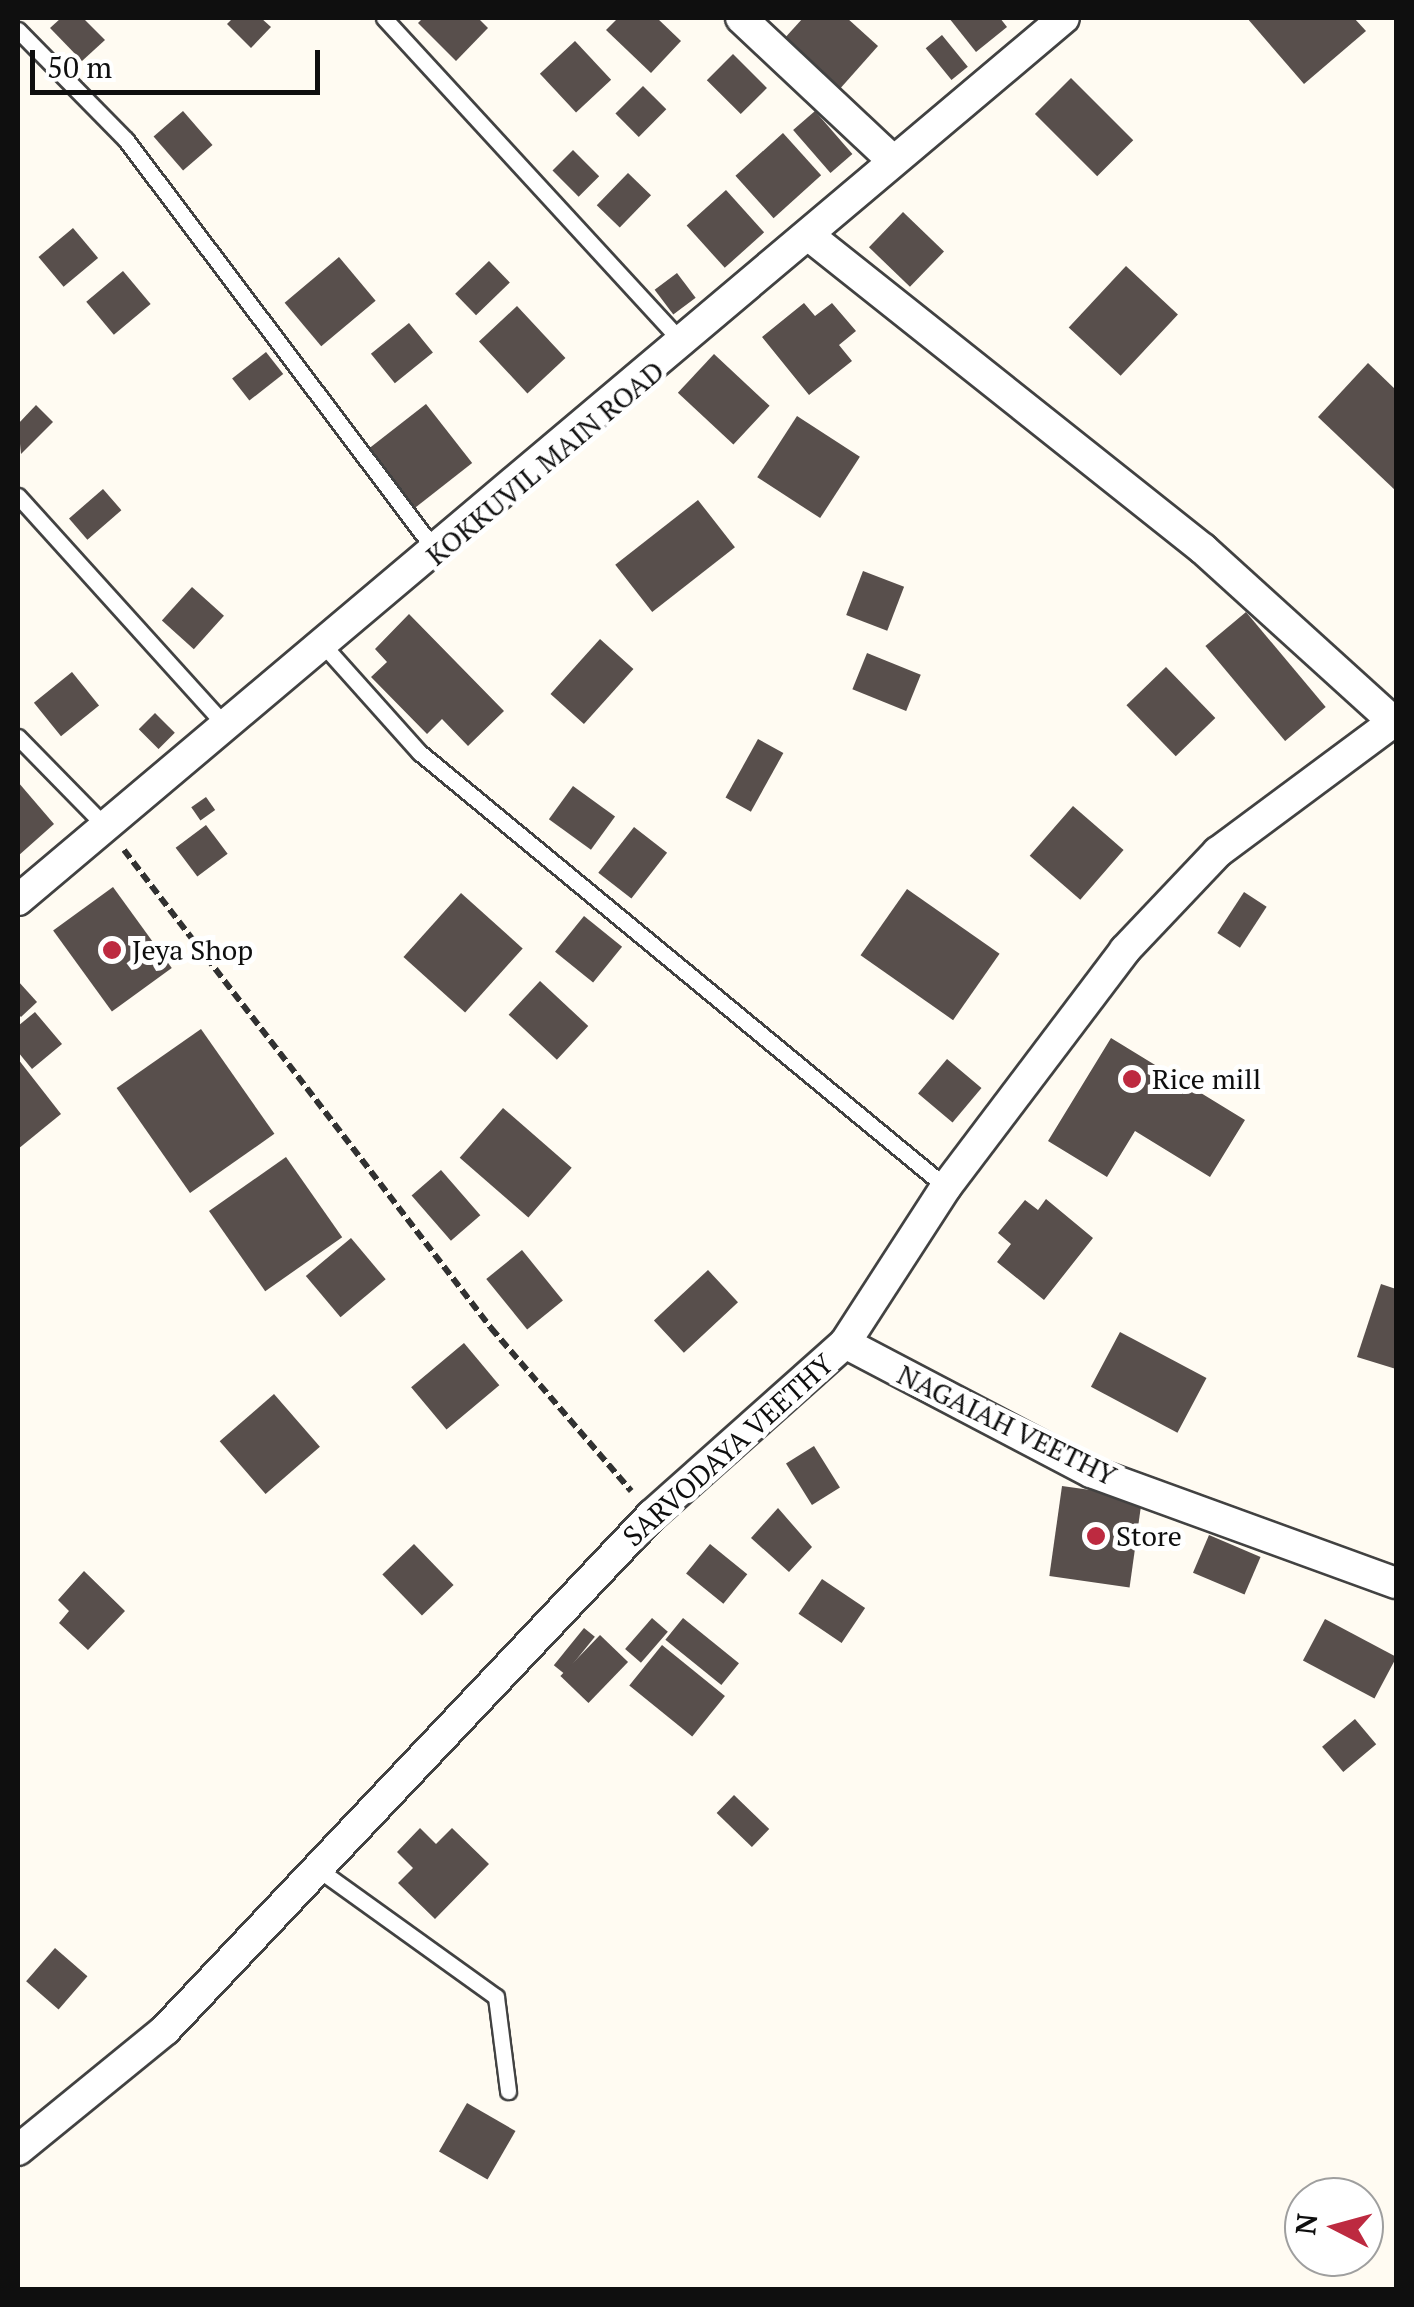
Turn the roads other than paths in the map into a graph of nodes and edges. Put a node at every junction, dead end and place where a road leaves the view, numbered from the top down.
1 (384, 18) edge
2 (742, 18) edge
3 (1064, 18) edge
4 (18, 30) edge
5 (891, 159) junction
6 (812, 238) junction
7 (685, 345) junction
8 (18, 496) edge
9 (438, 553) junction
10 (326, 648) junction
11 (1395, 721) edge
12 (227, 726) junction
13 (18, 737) edge
14 (106, 827) junction
15 (18, 900) edge
16 (946, 1187) junction
17 (845, 1343) junction
18 (1396, 1584) edge
19 (318, 1869) junction
20 (508, 2092) dead end
21 (18, 2150) edge

1 - 7 lane
2 - 5 street
3 - 5 street, KOKKUVIL MAIN ROAD
4 - 9 lane
5 - 6 street, KOKKUVIL MAIN ROAD
6 - 7 street, KOKKUVIL MAIN ROAD
6 - 11 street
7 - 9 street, KOKKUVIL MAIN ROAD
8 - 12 lane
9 - 10 street, KOKKUVIL MAIN ROAD
10 - 12 street, KOKKUVIL MAIN ROAD
10 - 16 lane
11 - 16 street, SARVODAYA VEETHY
12 - 14 street, KOKKUVIL MAIN ROAD
13 - 14 lane
14 - 15 street, KOKKUVIL MAIN ROAD
16 - 17 street, SARVODAYA VEETHY
17 - 18 street, NAGAIAH VEETHY
17 - 19 street, SARVODAYA VEETHY
19 - 20 lane
19 - 21 street, SARVODAYA VEETHY

